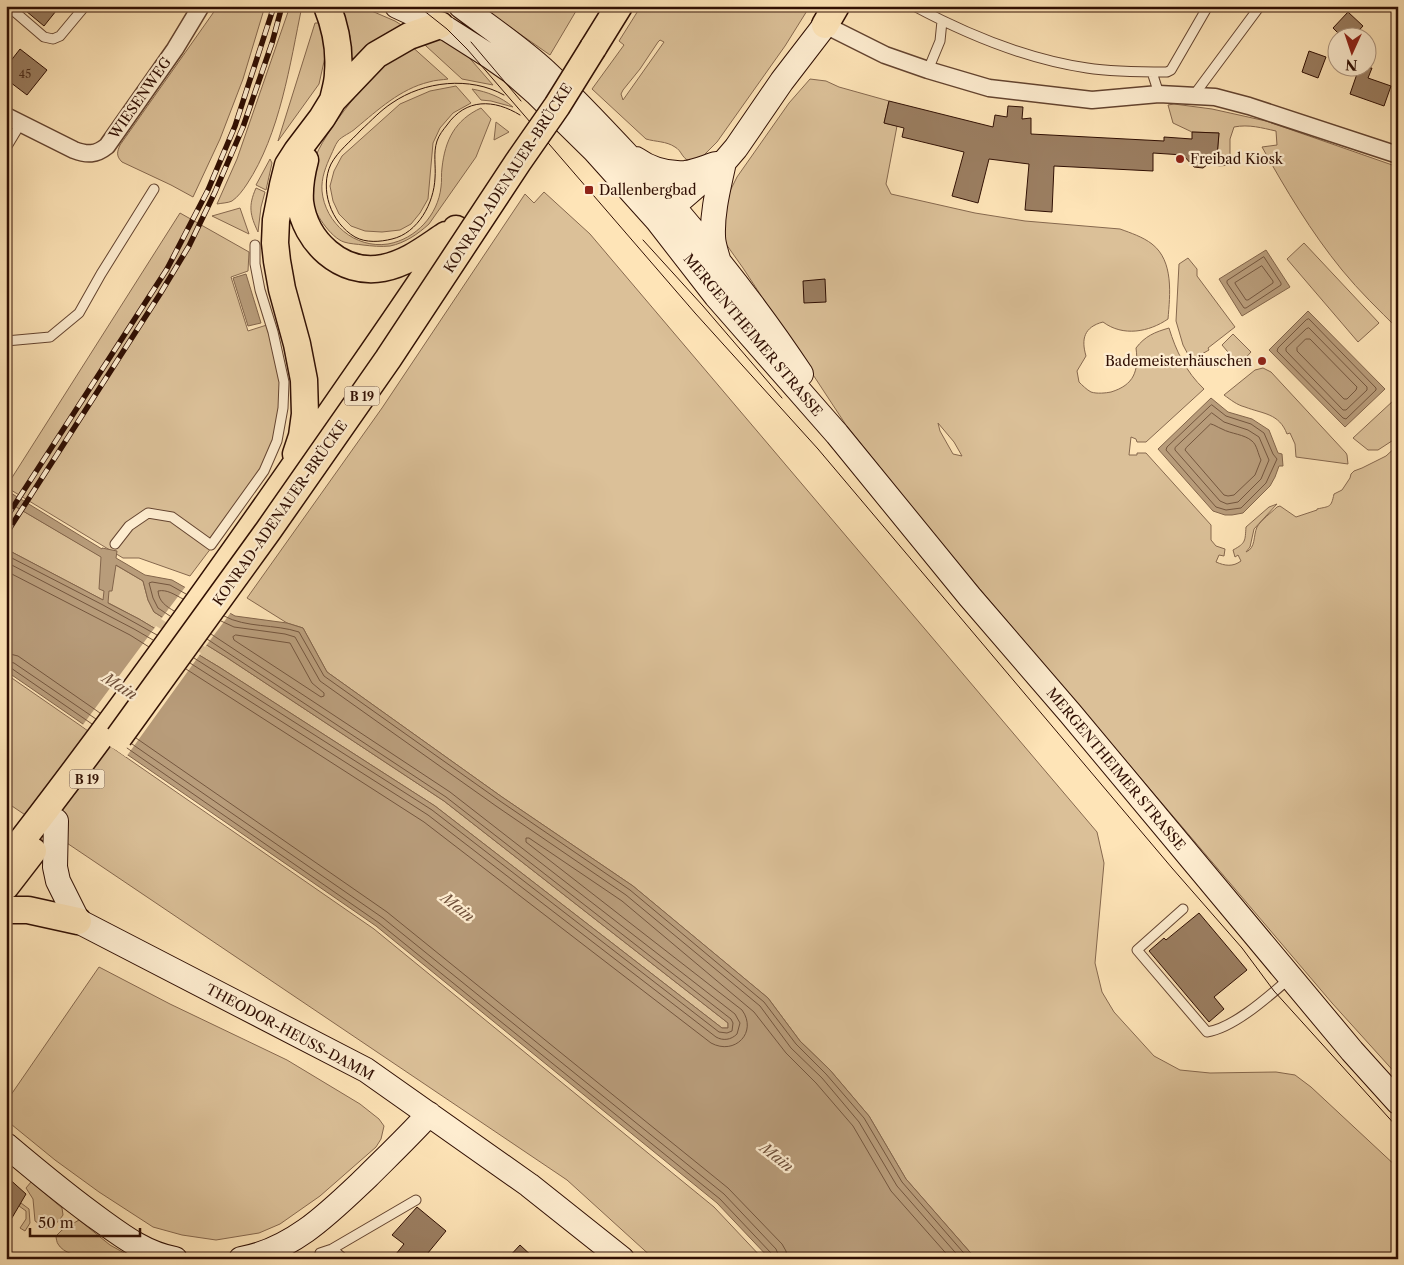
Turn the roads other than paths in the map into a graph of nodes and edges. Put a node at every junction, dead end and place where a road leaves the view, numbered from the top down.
1 (8, 6) edge
2 (85, 6) edge
3 (201, 6) edge
4 (327, 6) edge
5 (397, 6) edge
6 (461, 6) edge
7 (603, 6) edge
8 (619, 6) edge
9 (914, 6) edge
10 (1208, 6) edge
11 (1260, 6) edge
12 (942, 21) junction
13 (440, 25) junction
14 (824, 25) edge
15 (588, 42) junction
16 (928, 70) junction
17 (1152, 72) junction
18 (1159, 94) junction
19 (1194, 95) junction
20 (328, 109) junction
21 (14, 120) edge
22 (617, 145) junction
23 (6, 148) edge
24 (1398, 156) edge
25 (724, 162) junction
26 (154, 189) dead end
27 (671, 219) junction
28 (456, 229) junction
29 (255, 245) dead end
30 (718, 259) junction
31 (6, 341) edge
32 (837, 434) junction
33 (286, 477) junction
34 (115, 544) dead end
35 (51, 815) junction
36 (6, 831) edge
37 (6, 862) edge
38 (8, 902) edge
39 (1183, 909) dead end
40 (78, 921) junction
41 (1290, 978) junction
42 (1398, 1102) edge
43 (429, 1114) junction
44 (6, 1145) edge
45 (416, 1200) dead end
46 (332, 1249) junction
47 (320, 1253) dead end
48 (248, 1258) edge
49 (174, 1259) edge
50 (344, 1259) edge
51 (622, 1259) edge

1 - 2 lane
3 - 21 street, WIESENWEG
4 - 20 main road
5 - 13 main road, MERGENTHEIMER STRASSE
6 - 22 main road, MERGENTHEIMER STRASSE
7 - 15 main road, B 19
8 - 15 main road, B 19
9 - 12 lane
10 - 17 lane
11 - 19 lane
12 - 16 lane
12 - 17 lane
13 - 20 main road
13 - 27 main road, MERGENTHEIMER STRASSE
14 - 16 street
14 - 25 main road
15 - 28 main road, B 19
15 - 35 main road, KONRAD-ADENAUER-BRÜCKE / B 19, bridge
16 - 18 street
17 - 18 lane
18 - 19 street
19 - 24 street
20 - 28 main road
20 - 33 main road
21 - 23 lane
22 - 25 main road
22 - 27 main road, MERGENTHEIMER STRASSE
25 - 27 main road
25 - 30 main road
26 - 31 lane
27 - 30 main road, MERGENTHEIMER STRASSE
27 - 32 main road, MERGENTHEIMER STRASSE
28 - 33 main road, B 19
29 - 34 lane
30 - 32 main road, MERGENTHEIMER STRASSE
32 - 41 main road, MERGENTHEIMER STRASSE
33 - 35 main road, KONRAD-ADENAUER-BRÜCKE / B 19
35 - 36 main road
35 - 37 main road, B 19
35 - 38 main road, B 19
35 - 40 main road
38 - 40 main road
39 - 41 lane
40 - 43 main road, THEODOR-HEUSS-DAMM
41 - 42 main road, MERGENTHEIMER STRASSE
43 - 48 main road
43 - 51 main road, THEODOR-HEUSS-DAMM
44 - 49 main road
45 - 46 lane
46 - 47 lane
46 - 50 lane

